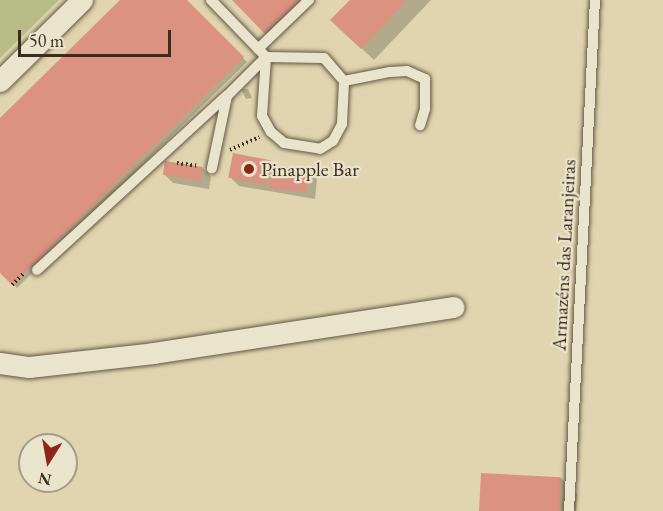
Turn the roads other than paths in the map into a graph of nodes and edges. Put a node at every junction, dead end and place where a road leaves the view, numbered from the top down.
1 (82, 0) edge
2 (211, 0) edge
3 (309, 0) edge
4 (595, 0) edge
5 (262, 53) junction
6 (0, 81) edge
7 (344, 81) junction
8 (226, 96) junction
9 (420, 124) dead end
10 (212, 163) road end
11 (37, 270) dead end
12 (454, 307) dead end
13 (0, 363) edge
14 (569, 511) edge

1 - 6 street
2 - 5 lane
3 - 5 lane
4 - 14 lane, Armazéns das Laranjeiras
5 - 7 lane
5 - 7 lane
5 - 8 lane
7 - 9 lane
8 - 10 lane
8 - 11 lane
12 - 13 street

